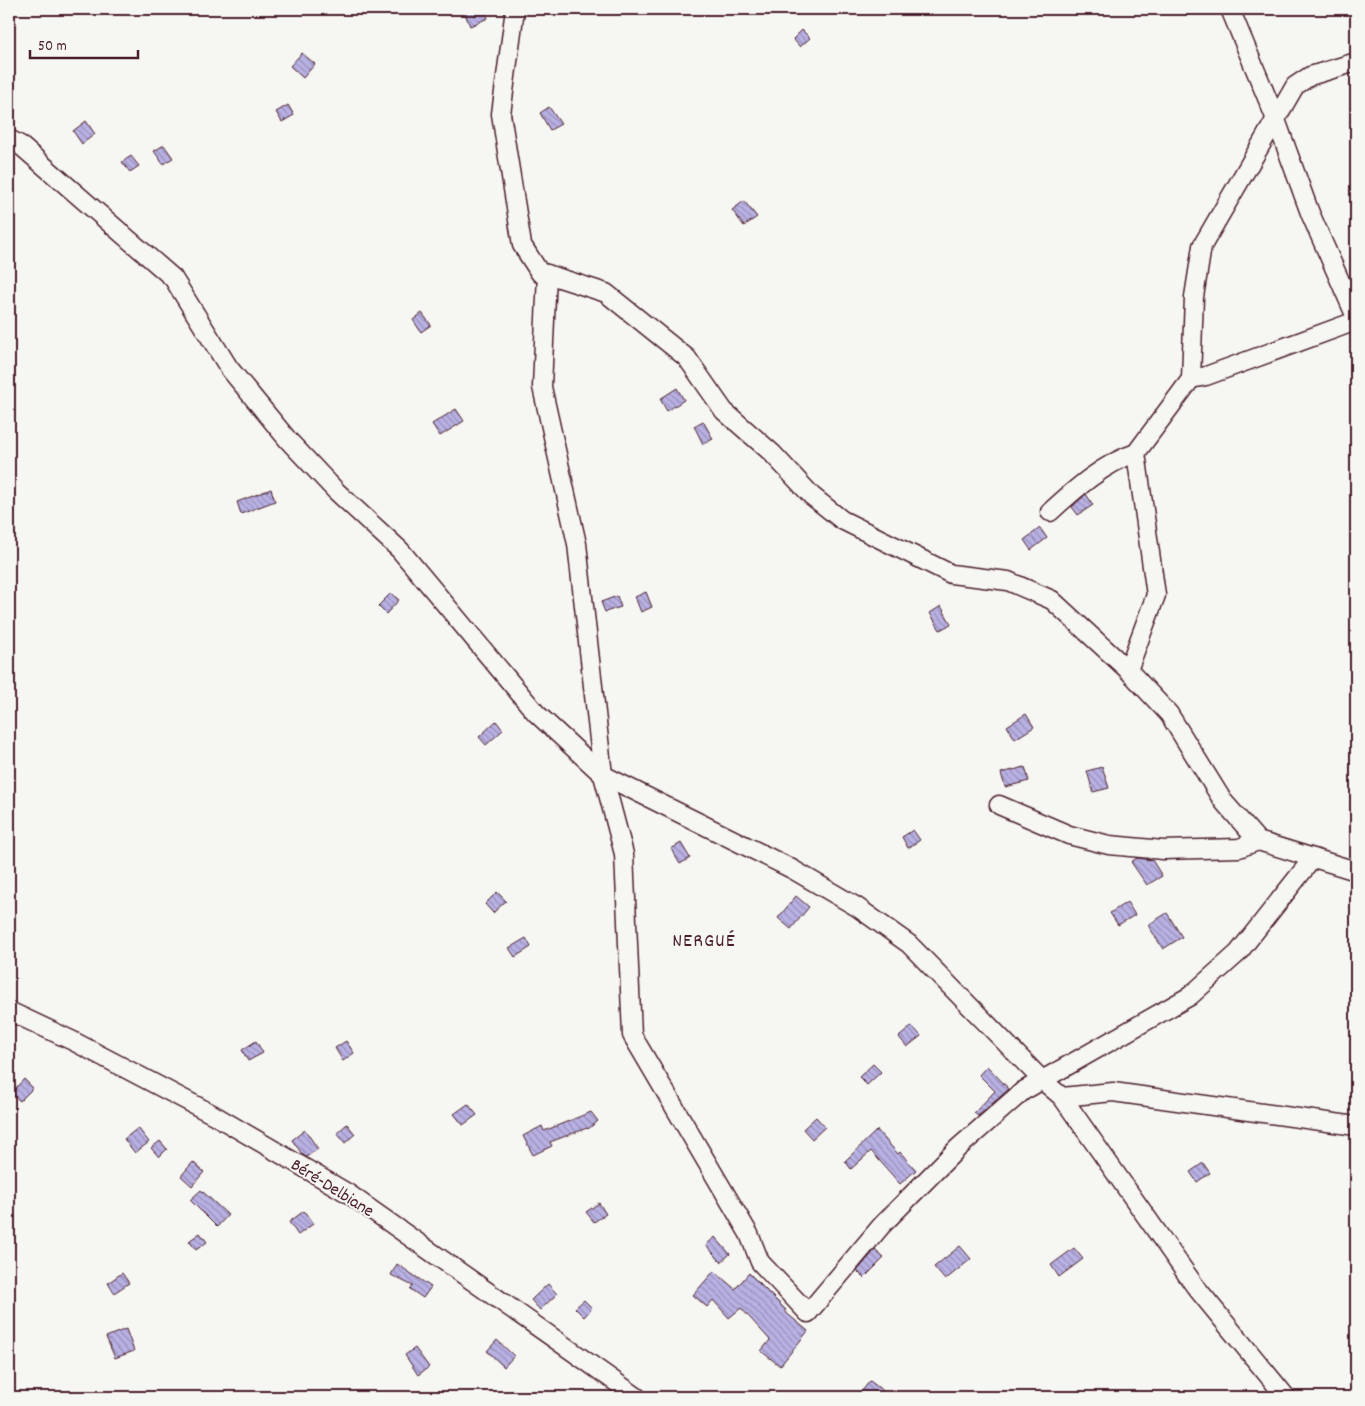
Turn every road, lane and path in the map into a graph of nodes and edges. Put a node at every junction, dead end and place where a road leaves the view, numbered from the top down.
1 (515, 9) edge
2 (1230, 9) edge
3 (1356, 62) edge
4 (1276, 117) junction
5 (9, 138) edge
6 (547, 274) junction
7 (1356, 317) edge
8 (1356, 322) edge
9 (1191, 378) junction
10 (1136, 453) junction
11 (1050, 512) dead end
12 (1128, 670) junction
13 (603, 775) junction
14 (998, 805) dead end
15 (1258, 841) junction
16 (1313, 858) junction
17 (1356, 871) edge
18 (9, 1011) edge
19 (1042, 1080) junction
20 (1062, 1097) junction
21 (1356, 1126) edge
22 (637, 1397) edge
23 (1286, 1397) edge

1 - 6 street
2 - 4 street
3 - 4 street
4 - 7 street
4 - 9 street
5 - 13 street
6 - 12 street
6 - 13 street
8 - 9 street
9 - 10 street
10 - 11 street
10 - 12 street
12 - 15 street
13 - 19 street
13 - 19 street
14 - 15 street
15 - 16 street
16 - 17 street
16 - 19 street
18 - 22 street, Béré-Delbiane
19 - 20 street
20 - 21 street
20 - 23 street

